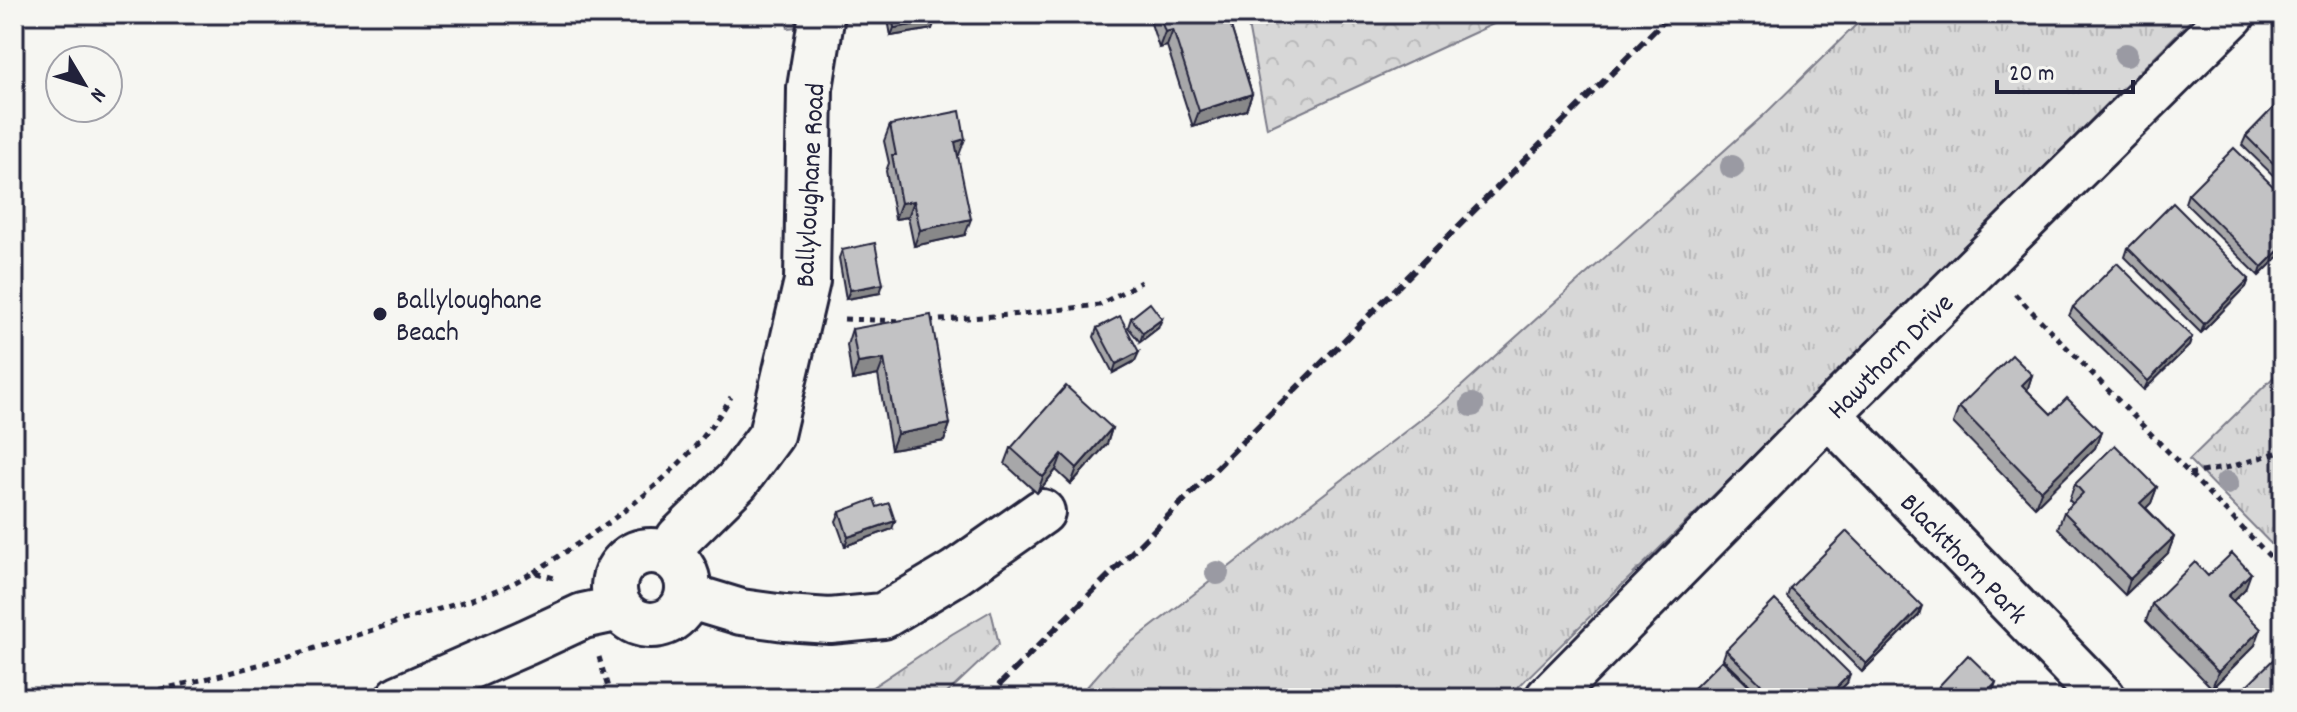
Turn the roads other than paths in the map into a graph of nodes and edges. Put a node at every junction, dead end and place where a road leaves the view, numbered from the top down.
1 (822, 14) edge
2 (2233, 14) edge
3 (1828, 414) junction
4 (1042, 512) dead end
5 (669, 556) junction
6 (688, 596) junction
7 (601, 612) junction
8 (399, 698) edge
9 (1548, 698) edge
10 (2103, 698) edge

1 - 5 street, Ballyloughane Road
2 - 3 street, Hawthorn Drive
3 - 9 street, Hawthorn Drive
3 - 10 street, Blackthorn Park
4 - 6 street
5 - 6 street
5 - 7 street
6 - 7 street
7 - 8 street

